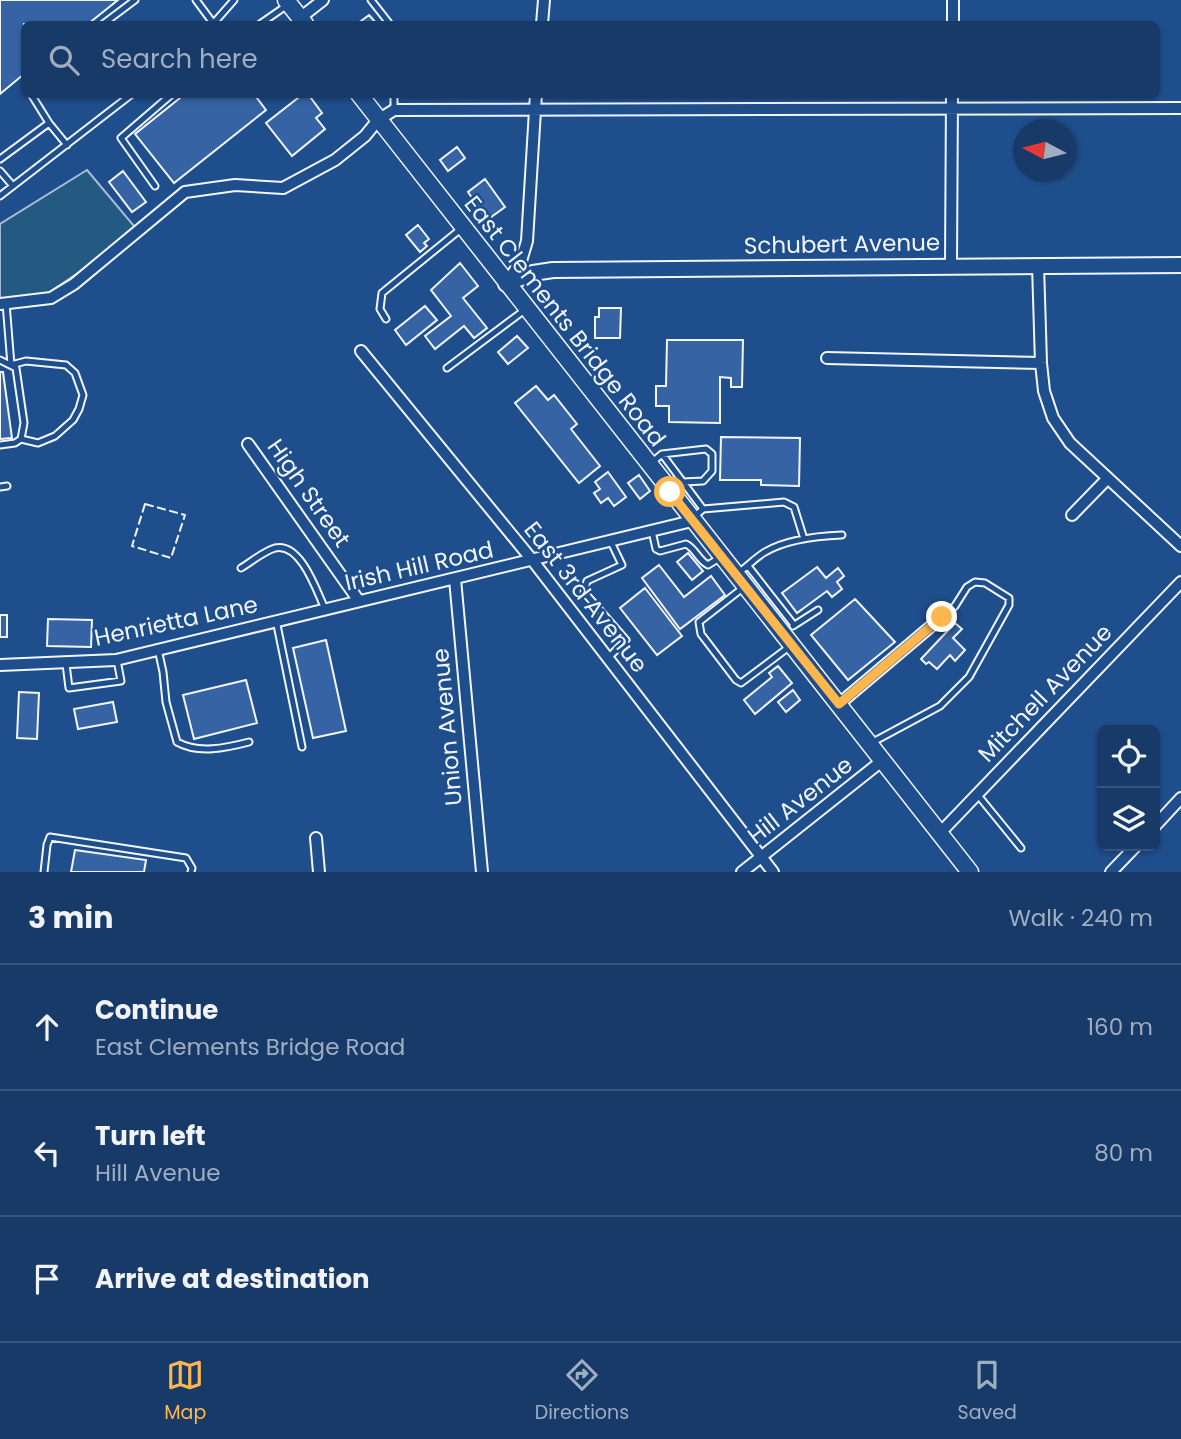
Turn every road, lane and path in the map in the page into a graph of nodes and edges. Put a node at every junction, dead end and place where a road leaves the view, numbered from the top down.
1 (135, 0) edge
2 (196, 0) edge
3 (234, 0) edge
4 (323, 0) edge
5 (371, 0) edge
6 (544, 0) edge
7 (953, 0) edge
8 (288, 2) edge
9 (107, 21) edge
10 (211, 21) edge
11 (216, 21) edge
12 (264, 21) edge
13 (302, 21) edge
14 (387, 21) edge
15 (542, 21) edge
16 (953, 21) edge
17 (33, 98) edge
18 (127, 98) edge
19 (167, 98) edge
20 (362, 98) edge
21 (394, 98) edge
22 (536, 98) edge
23 (952, 98) edge
24 (952, 108) junction
25 (1181, 108) edge
26 (394, 110) junction
27 (535, 111) junction
28 (379, 121) junction
29 (49, 123) junction
30 (67, 145) junction
31 (0, 159) edge
32 (0, 171) edge
33 (13, 186) junction
34 (155, 186) dead end
35 (0, 196) edge
36 (462, 228) junction
37 (1038, 265) junction
38 (1181, 265) edge
39 (951, 266) junction
40 (506, 284) junction
41 (3, 304) edge
42 (526, 309) junction
43 (386, 319) dead end
44 (361, 351) dead end
45 (827, 358) dead end
46 (0, 360) edge
47 (1041, 363) junction
48 (11, 365) junction
49 (446, 368) dead end
50 (21, 439) junction
51 (248, 444) dead end
52 (0, 445) edge
53 (662, 454) junction
54 (649, 465) junction
55 (1108, 478) junction
56 (683, 482) junction
57 (670, 492) junction
58 (695, 516) junction
59 (1072, 516) dead end
60 (652, 531) junction
61 (842, 535) dead end
62 (804, 539) junction
63 (611, 542) junction
64 (1181, 546) edge
65 (721, 557) junction
66 (533, 561) junction
67 (241, 568) dead end
68 (743, 576) junction
69 (455, 579) junction
70 (1181, 582) edge
71 (359, 601) junction
72 (325, 610) junction
73 (818, 611) dead end
74 (942, 617) joint
75 (276, 621) junction
76 (789, 635) junction
77 (158, 649) junction
78 (117, 659) junction
79 (607, 659) junction
80 (66, 664) junction
81 (0, 665) edge
82 (839, 704) junction
83 (249, 742) dead end
84 (870, 744) junction
85 (302, 747) dead end
86 (883, 760) junction
87 (977, 794) junction
88 (1181, 798) edge
89 (1160, 821) edge
90 (940, 833) junction
91 (316, 838) dead end
92 (1021, 848) dead end
93 (1131, 851) edge
94 (761, 857) junction
95 (44, 872) edge
96 (191, 872) edge
97 (319, 872) edge
98 (482, 872) edge
99 (743, 872) edge
100 (773, 872) edge
101 (970, 872) edge
102 (1111, 872) edge

1 - 9 lane
2 - 10 lane
3 - 11 lane
4 - 13 street
5 - 14 lane
6 - 15 street
7 - 16 street
8 - 12 lane
8 - 13 main road
17 - 29 lane
18 - 30 lane
19 - 34 lane
20 - 28 main road, East Clements Bridge Road
21 - 26 lane
22 - 27 street
23 - 24 street
24 - 25 street
24 - 27 street
24 - 39 street
26 - 27 street
26 - 28 street
27 - 40 street
28 - 36 main road, East Clements Bridge Road
28 - 41 street
29 - 30 lane
29 - 31 lane
30 - 33 lane
32 - 33 lane
33 - 35 lane
36 - 40 main road, East Clements Bridge Road
36 - 43 lane
37 - 38 street, Schubert Avenue
37 - 39 street, Schubert Avenue
37 - 47 street
39 - 40 street, Schubert Avenue
40 - 42 main road, East Clements Bridge Road
41 - 48 lane
42 - 49 lane
42 - 54 main road, East Clements Bridge Road
44 - 66 street, East 3rd Avenue
45 - 47 street
46 - 48 lane
47 - 55 street
48 - 50 lane
48 - 50 lane
50 - 52 lane
51 - 71 street, High Street
53 - 54 lane
53 - 56 lane
53 - 56 lane
54 - 57 main road, East Clements Bridge Road
55 - 59 street
55 - 64 street
56 - 57 lane
56 - 58 lane
57 - 58 main road, East Clements Bridge Road
58 - 60 street, Irish Hill Road
58 - 62 lane
58 - 65 main road, East Clements Bridge Road
60 - 63 street, Irish Hill Road
60 - 65 lane
61 - 62 lane
62 - 68 lane
63 - 66 street, Irish Hill Road
63 - 79 lane
65 - 68 main road, East Clements Bridge Road
66 - 69 street, Irish Hill Road
66 - 79 street, East 3rd Avenue
67 - 72 lane
68 - 76 main road, East Clements Bridge Road
68 - 76 lane
69 - 71 street, Irish Hill Road
69 - 98 street, Union Avenue
70 - 87 street, Mitchell Avenue
71 - 72 street, Irish Hill Road
72 - 75 street, Irish Hill Road
73 - 76 lane
74 - 82 street
74 - 84 lane
75 - 77 street, Henrietta Lane
75 - 85 lane
76 - 82 main road, East Clements Bridge Road
77 - 78 street, Henrietta Lane
77 - 83 lane
78 - 80 street, Henrietta Lane
78 - 80 lane
79 - 94 street, East 3rd Avenue
80 - 81 street, Henrietta Lane
82 - 84 main road, East Clements Bridge Road
84 - 86 main road, East Clements Bridge Road
86 - 90 main road, East Clements Bridge Road
86 - 94 street, Hill Avenue
87 - 90 street, Mitchell Avenue
87 - 92 lane
88 - 89 street
90 - 101 main road, East Clements Bridge Road
91 - 97 street
93 - 102 street
94 - 99 street, Hill Avenue
94 - 100 street, East 3rd Avenue
95 - 96 lane

